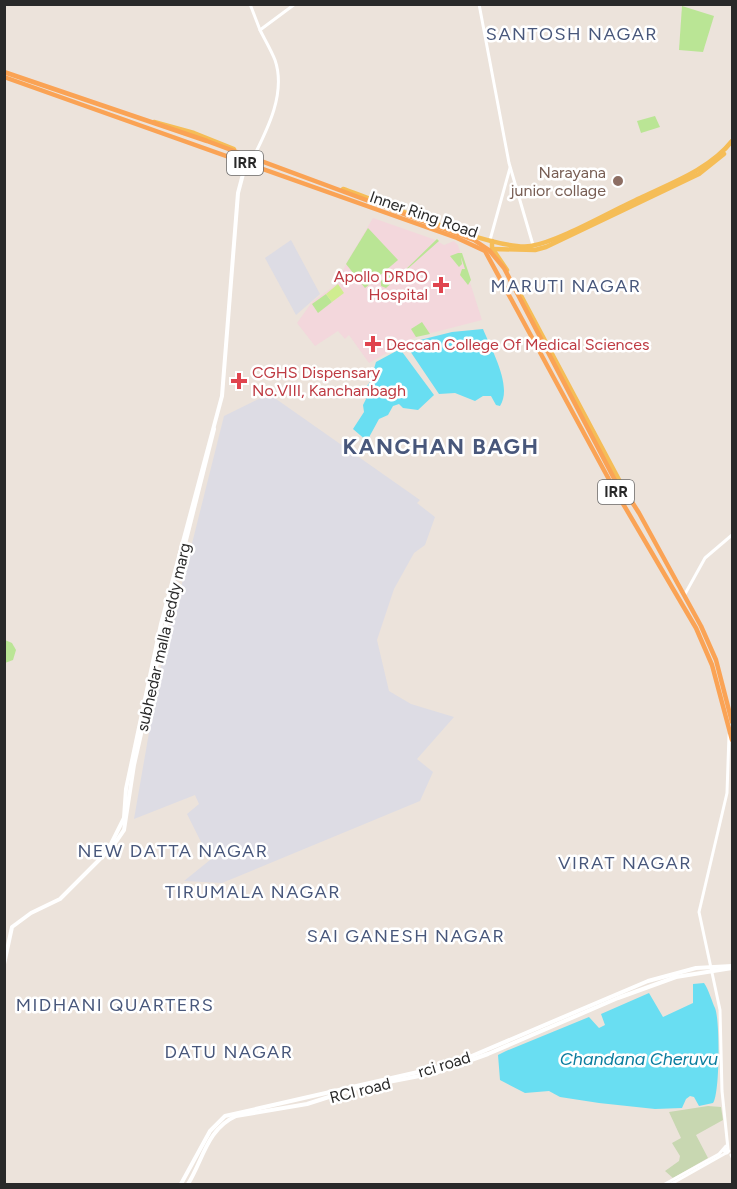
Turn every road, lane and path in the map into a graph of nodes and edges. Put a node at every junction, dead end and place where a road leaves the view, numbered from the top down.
1 (250, 4) edge
2 (295, 4) edge
3 (479, 4) edge
4 (260, 30) junction
5 (4, 72) edge
6 (4, 77) edge
7 (151, 122) junction
8 (732, 141) edge
9 (732, 146) edge
10 (251, 156) junction
11 (247, 164) junction
12 (510, 167) junction
13 (491, 241) junction
14 (533, 246) junction
15 (493, 249) junction
16 (485, 250) junction
17 (516, 251) junction
18 (502, 260) junction
19 (542, 336) junction
20 (535, 340) junction
21 (625, 491) junction
22 (732, 535) edge
23 (684, 596) junction
24 (732, 722) edge
25 (729, 730) junction
26 (732, 740) edge
27 (4, 964) edge
28 (732, 967) edge
29 (711, 969) junction
30 (727, 1152) edge
31 (181, 1185) edge
32 (188, 1185) edge
33 (665, 1185) edge
34 (670, 1185) edge

1 - 4 street
2 - 4 street
3 - 12 street
4 - 10 street
5 - 7 highway, Inner Ring Road / IRR
6 - 11 highway, Inner Ring Road / IRR
7 - 10 main road, Inner Ring Road / IRR
7 - 21 highway
8 - 14 main road
9 - 17 main road
10 - 11 main road, subhedar malla reddy marg
10 - 13 main road, Inner Ring Road / IRR
11 - 16 highway, Inner Ring Road / IRR
11 - 27 main road, subhedar malla reddy marg
12 - 13 street
12 - 14 street
13 - 14 main road
13 - 15 main road, Inner Ring Road
15 - 16 main road
15 - 17 main road
15 - 18 main road, Inner Ring Road / IRR
16 - 20 highway, Inner Ring Road / IRR
17 - 18 main road
18 - 19 main road, Inner Ring Road / IRR
19 - 20 highway
19 - 21 main road, Inner Ring Road / IRR
20 - 25 highway, Inner Ring Road / IRR
21 - 23 highway, Inner Ring Road / IRR
22 - 23 street
23 - 24 highway, Inner Ring Road / IRR
25 - 26 highway, Inner Ring Road / IRR
25 - 29 street
28 - 29 main road, RCI road
29 - 30 street
29 - 31 main road, rci road
29 - 32 main road, RCI road
30 - 33 street
30 - 34 street

